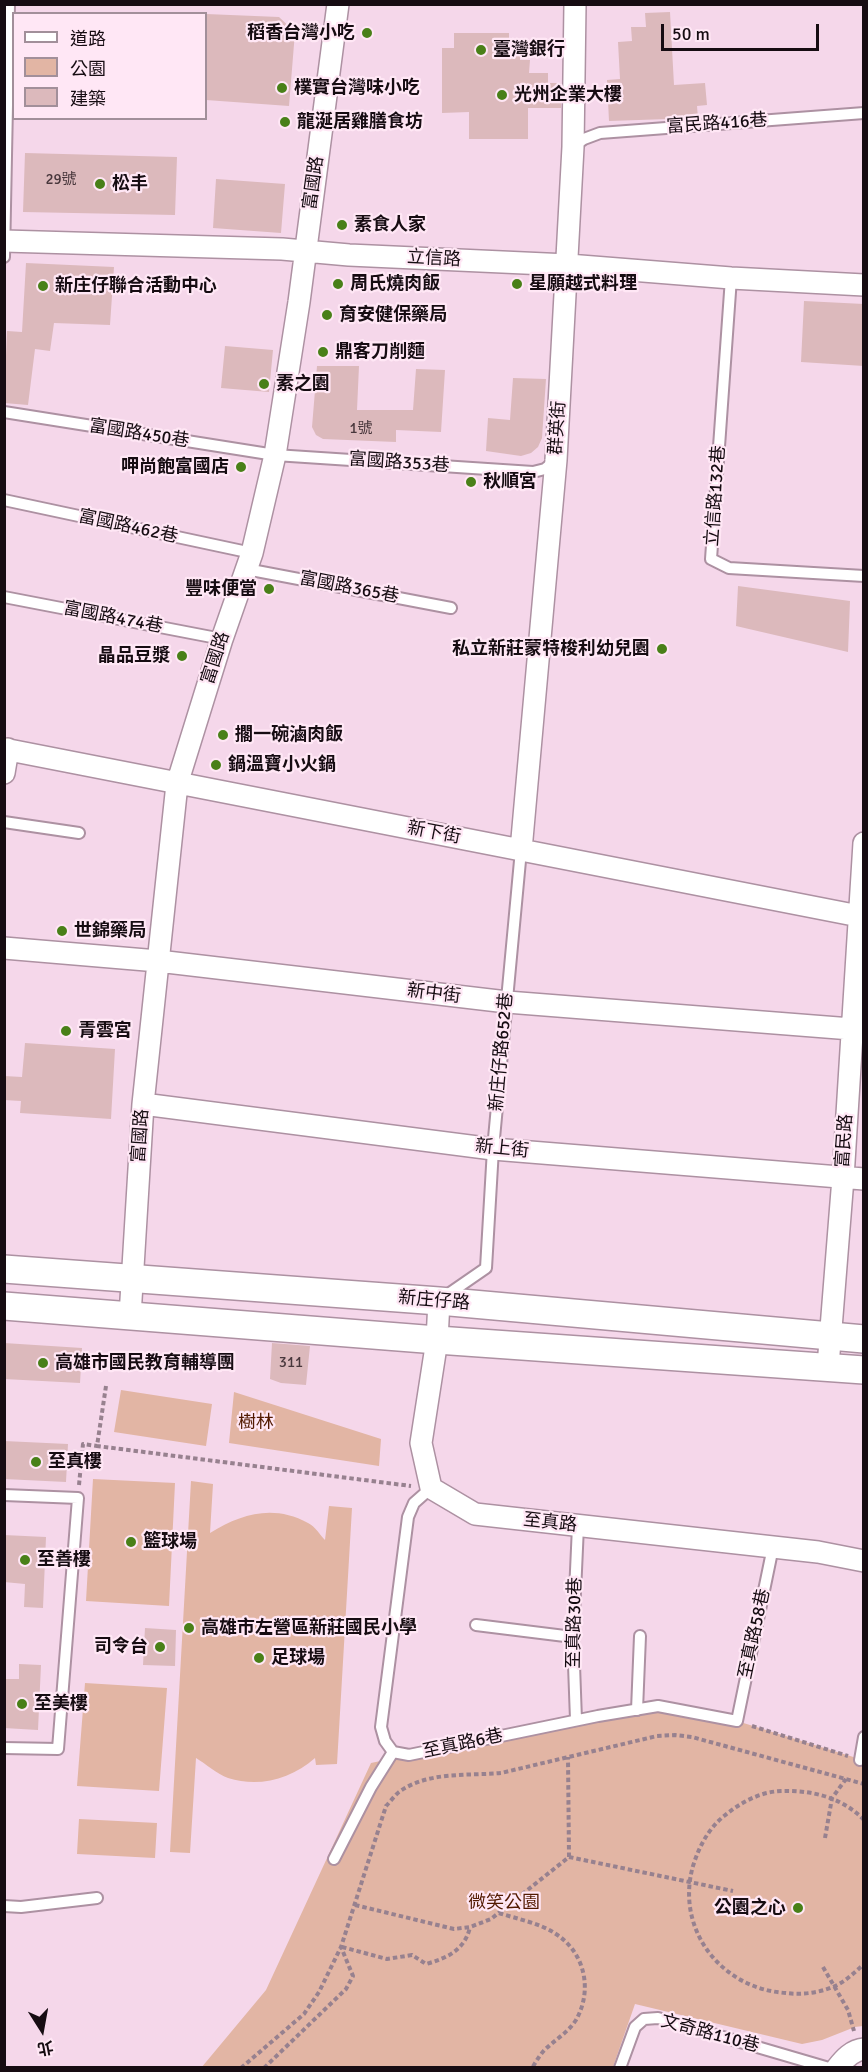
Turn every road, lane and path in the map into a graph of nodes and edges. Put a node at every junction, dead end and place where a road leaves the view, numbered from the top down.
1 (9, 4) edge
2 (338, 4) edge
3 (575, 4) edge
4 (864, 113) edge
5 (573, 147) junction
6 (5, 247) edge
7 (305, 251) junction
8 (568, 264) junction
9 (732, 278) junction
10 (864, 285) edge
11 (4, 412) edge
12 (274, 455) junction
13 (556, 460) junction
14 (4, 500) edge
15 (249, 561) junction
16 (864, 576) edge
17 (4, 597) edge
18 (452, 608) dead end
19 (222, 639) junction
20 (6, 749) edge
21 (4, 773) edge
22 (177, 784) junction
23 (4, 822) edge
24 (80, 833) dead end
25 (864, 843) edge
26 (521, 850) junction
27 (862, 882) edge
28 (861, 916) edge
29 (4, 948) edge
30 (158, 961) junction
31 (507, 1002) junction
32 (858, 1030) edge
33 (143, 1104) junction
34 (494, 1149) junction
35 (853, 1179) edge
36 (4, 1269) edge
37 (131, 1279) junction
38 (439, 1301) junction
39 (4, 1306) edge
40 (130, 1316) junction
41 (831, 1336) junction
42 (864, 1339) edge
43 (437, 1340) junction
44 (828, 1366) junction
45 (864, 1370) edge
46 (106, 1386) dead end
47 (97, 1446) junction
48 (431, 1488) junction
49 (4, 1496) edge
50 (78, 1498) junction
51 (578, 1526) junction
52 (773, 1547) junction
53 (864, 1561) edge
54 (476, 1624) dead end
55 (640, 1636) dead end
56 (573, 1637) junction
57 (637, 1710) junction
58 (576, 1720) junction
59 (737, 1721) junction
60 (864, 1737) edge
61 (4, 1748) edge
62 (393, 1752) junction
63 (568, 1757) junction
64 (860, 1760) joint
65 (846, 1779) junction
66 (864, 1784) edge
67 (832, 1798) junction
68 (864, 1820) edge
69 (825, 1838) dead end
70 (569, 1857) junction
71 (334, 1859) dead end
72 (689, 1881) junction
73 (733, 1891) dead end
74 (97, 1898) dead end
75 (355, 1905) junction
76 (4, 1906) edge
77 (498, 1913) junction
78 (470, 1927) junction
79 (341, 1947) junction
80 (864, 1964) edge
81 (823, 1967) dead end
82 (835, 1986) junction
83 (861, 2050) edge
84 (241, 2067) edge
85 (264, 2067) edge
86 (532, 2067) edge
87 (620, 2067) edge
88 (829, 2067) edge
89 (837, 2067) edge

1 - 6 lane
2 - 7 street, 富國路
3 - 5 street, 群英街
4 - 5 lane, 富民路416巷
5 - 8 street, 群英街
6 - 7 street, 立信路
7 - 8 street, 立信路
7 - 12 street, 富國路
8 - 9 street, 立信路
8 - 13 street, 群英街
9 - 10 street, 立信路
9 - 16 lane, 立信路132巷
11 - 12 lane, 富國路450巷
12 - 13 lane, 富國路353巷
12 - 15 street, 富國路
13 - 26 street, 群英街
14 - 15 lane, 富國路462巷
15 - 18 lane, 富國路365巷
15 - 19 street, 富國路
17 - 19 lane, 富國路474巷
19 - 22 street, 富國路
20 - 21 street
20 - 22 street, 新下街
22 - 26 street, 新下街
22 - 30 street, 富國路
23 - 24 lane
25 - 27 street, 富民路
26 - 28 street, 新下街
26 - 31 lane, 新庄仔路652巷
27 - 28 street, 富民路
28 - 32 street, 富民路
29 - 30 street, 新中街
30 - 31 street, 新中街
30 - 33 street, 富國路
31 - 32 street, 新中街
31 - 34 lane, 新庄仔路652巷
32 - 35 street, 富民路
33 - 34 street, 新上街
33 - 37 street, 富國路
34 - 35 street, 新上街
34 - 38 lane, 新庄仔路652巷
35 - 41 street, 富民路
36 - 37 street, 新庄仔路
37 - 38 street, 新庄仔路
37 - 40 street, 富國路
38 - 41 street, 新庄仔路
38 - 43 street
39 - 40 street
40 - 43 street
41 - 42 street, 新庄仔路
41 - 44 street, 富民路
43 - 44 street
43 - 48 street
44 - 45 street
46 - 47 path
47 - 48 path
47 - 50 path
48 - 51 street, 至真路
48 - 62 lane
49 - 50 lane
50 - 61 lane
51 - 52 street, 至真路
51 - 56 lane, 至真路30巷
52 - 53 street, 至真路
52 - 59 lane, 至真路58巷
54 - 56 lane
55 - 57 lane
56 - 58 lane, 至真路30巷
57 - 58 lane, 至真路6巷
57 - 59 lane, 至真路6巷
58 - 62 lane, 至真路6巷
59 - 64 path
60 - 64 lane
62 - 71 lane
63 - 65 path
63 - 70 path
63 - 75 path
65 - 66 path
65 - 67 path
67 - 68 path
67 - 69 path
67 - 72 path
70 - 72 path
70 - 77 path
72 - 73 path
72 - 82 path
74 - 76 lane
75 - 78 path
75 - 79 path
77 - 78 path
77 - 86 path
78 - 79 path
79 - 84 path
79 - 85 path
80 - 82 path
81 - 82 path
82 - 83 path
83 - 89 street
87 - 88 lane, 文奇路110巷

